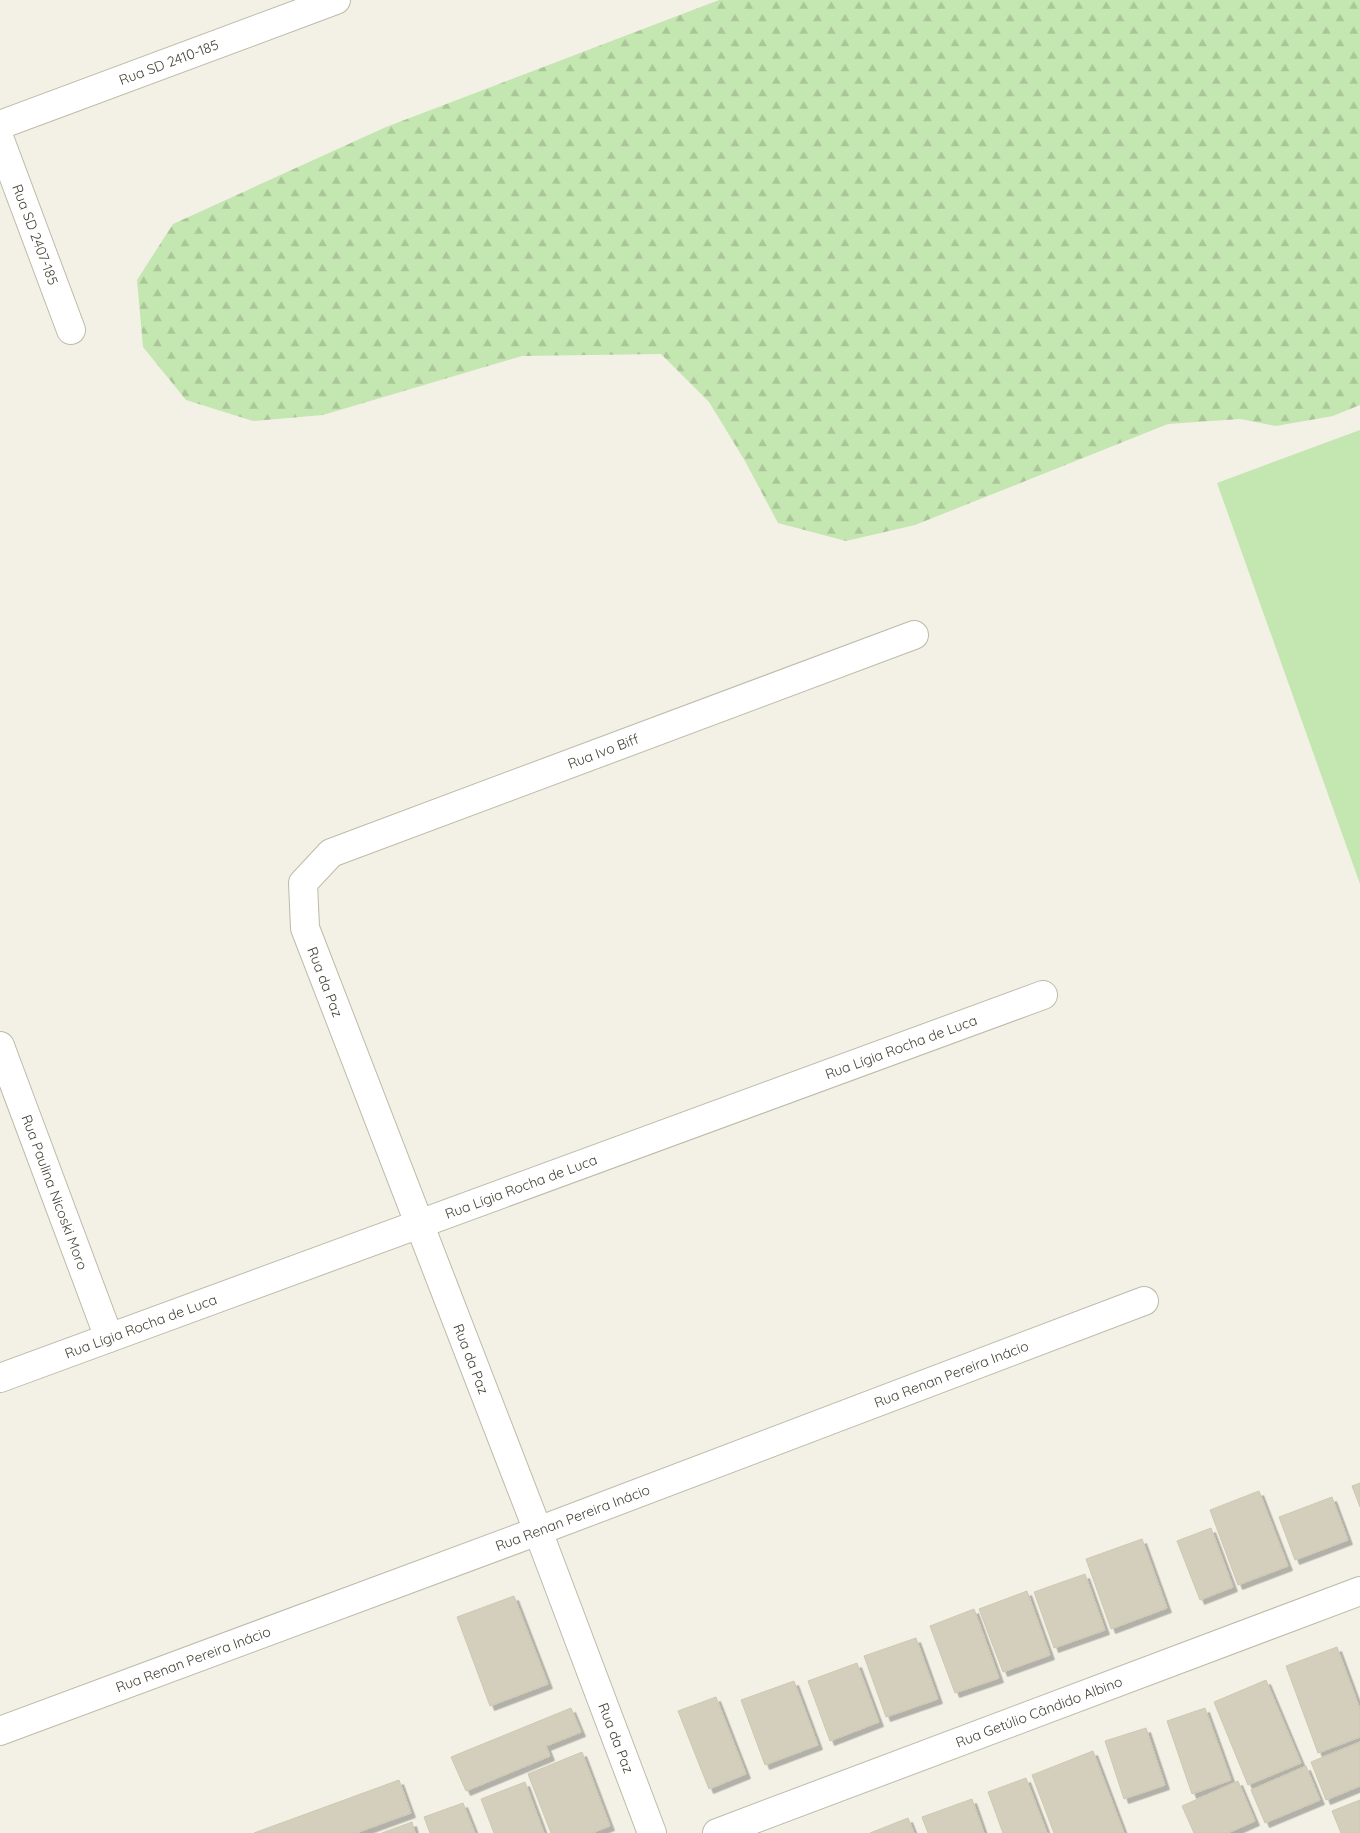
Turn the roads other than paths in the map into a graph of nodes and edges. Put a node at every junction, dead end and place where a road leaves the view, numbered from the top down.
1 (323, 2) edge
2 (0, 125) edge
3 (0, 140) edge
4 (71, 330) dead end
5 (914, 634) dead end
6 (303, 883) joint
7 (1043, 995) dead end
8 (0, 1046) edge
9 (418, 1224) junction
10 (1144, 1301) dead end
11 (108, 1338) junction
12 (0, 1378) edge
13 (538, 1531) junction
14 (1360, 1591) edge
15 (0, 1731) edge
16 (652, 1833) edge
17 (718, 1833) edge

1 - 2 street, Rua SD 2410-185
3 - 4 street, Rua SD 2407-185
5 - 6 street, Rua Ivo Biff
6 - 9 street, Rua da Paz
7 - 9 street, Rua Lígia Rocha de Luca
8 - 11 street, Rua Paulina Nicoski Moro
9 - 11 street, Rua Lígia Rocha de Luca
9 - 13 street, Rua da Paz
10 - 13 street, Rua Renan Pereira Inácio
11 - 12 street, Rua Lígia Rocha de Luca
13 - 15 street, Rua Renan Pereira Inácio
13 - 16 street, Rua da Paz
14 - 17 street, Rua Getúlio Cândido Albino

